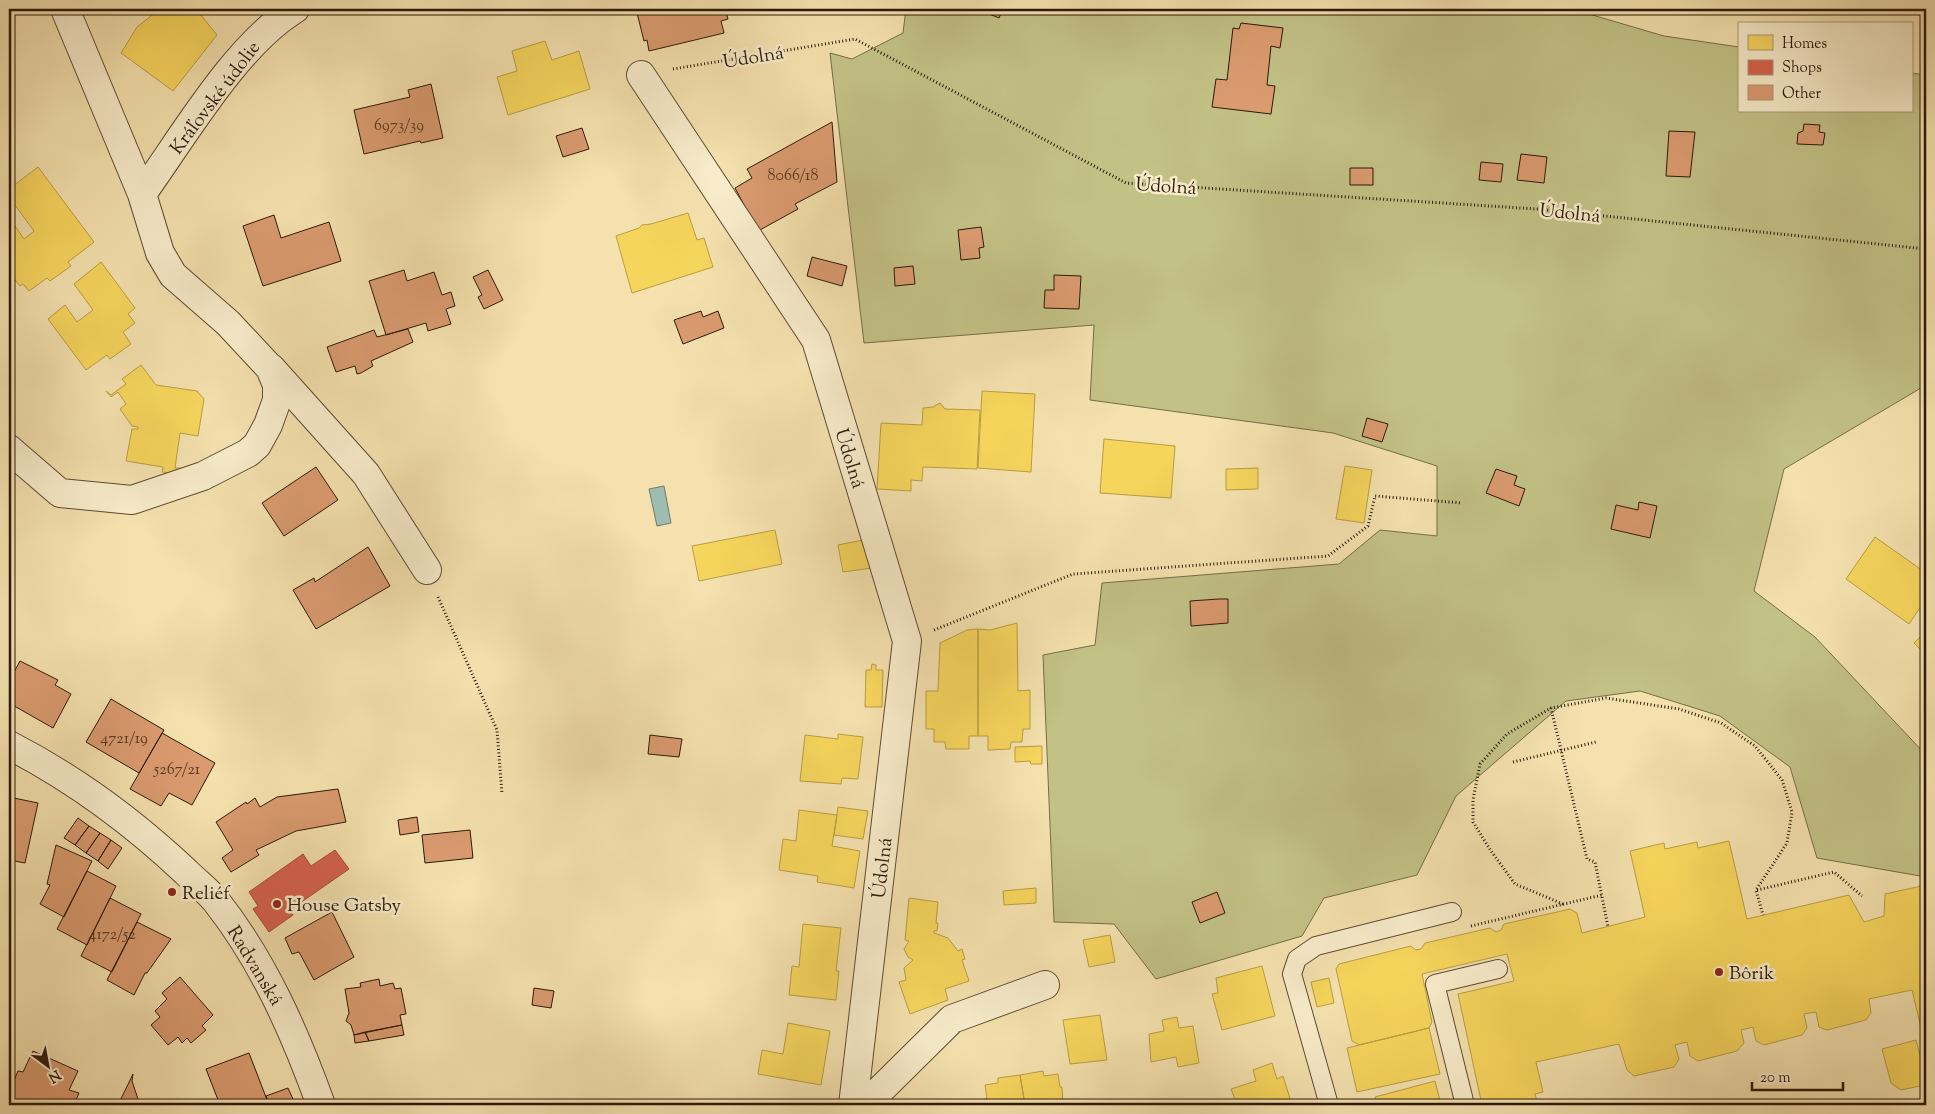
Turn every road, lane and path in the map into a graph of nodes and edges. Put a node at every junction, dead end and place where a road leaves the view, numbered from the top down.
1 (65, 9) edge
2 (295, 9) edge
3 (641, 75) joint
4 (142, 194) junction
5 (1926, 249) edge
6 (270, 368) junction
7 (9, 449) edge
8 (1462, 503) dead end
9 (427, 570) joint
10 (907, 641) junction
11 (1551, 708) junction
12 (1596, 742) dead end
13 (9, 745) edge
14 (1560, 751) junction
15 (1513, 762) dead end
16 (502, 794) dead end
17 (1756, 890) junction
18 (1602, 896) junction
19 (1862, 896) dead end
20 (1563, 904) junction
21 (1452, 912) dead end
22 (1763, 915) dead end
23 (1608, 927) dead end
24 (1466, 928) dead end
25 (1498, 969) dead end
26 (1046, 985) dead end
27 (321, 1105) edge
28 (853, 1105) edge
29 (865, 1105) edge
30 (1329, 1105) edge
31 (1465, 1105) edge

1 - 4 street
2 - 4 street, Kráľovské údolie
3 - 5 path, Údolná
3 - 10 street, Údolná
4 - 6 street
6 - 7 street
6 - 9 street
8 - 10 path
9 - 16 path
10 - 28 street, Údolná
11 - 14 path
11 - 17 path
11 - 20 path
12 - 14 path
13 - 27 street, Radvanská
14 - 15 path
14 - 18 path
17 - 19 path
17 - 22 path
18 - 20 path
18 - 23 path
20 - 24 path
21 - 30 lane
25 - 31 lane
26 - 29 street

